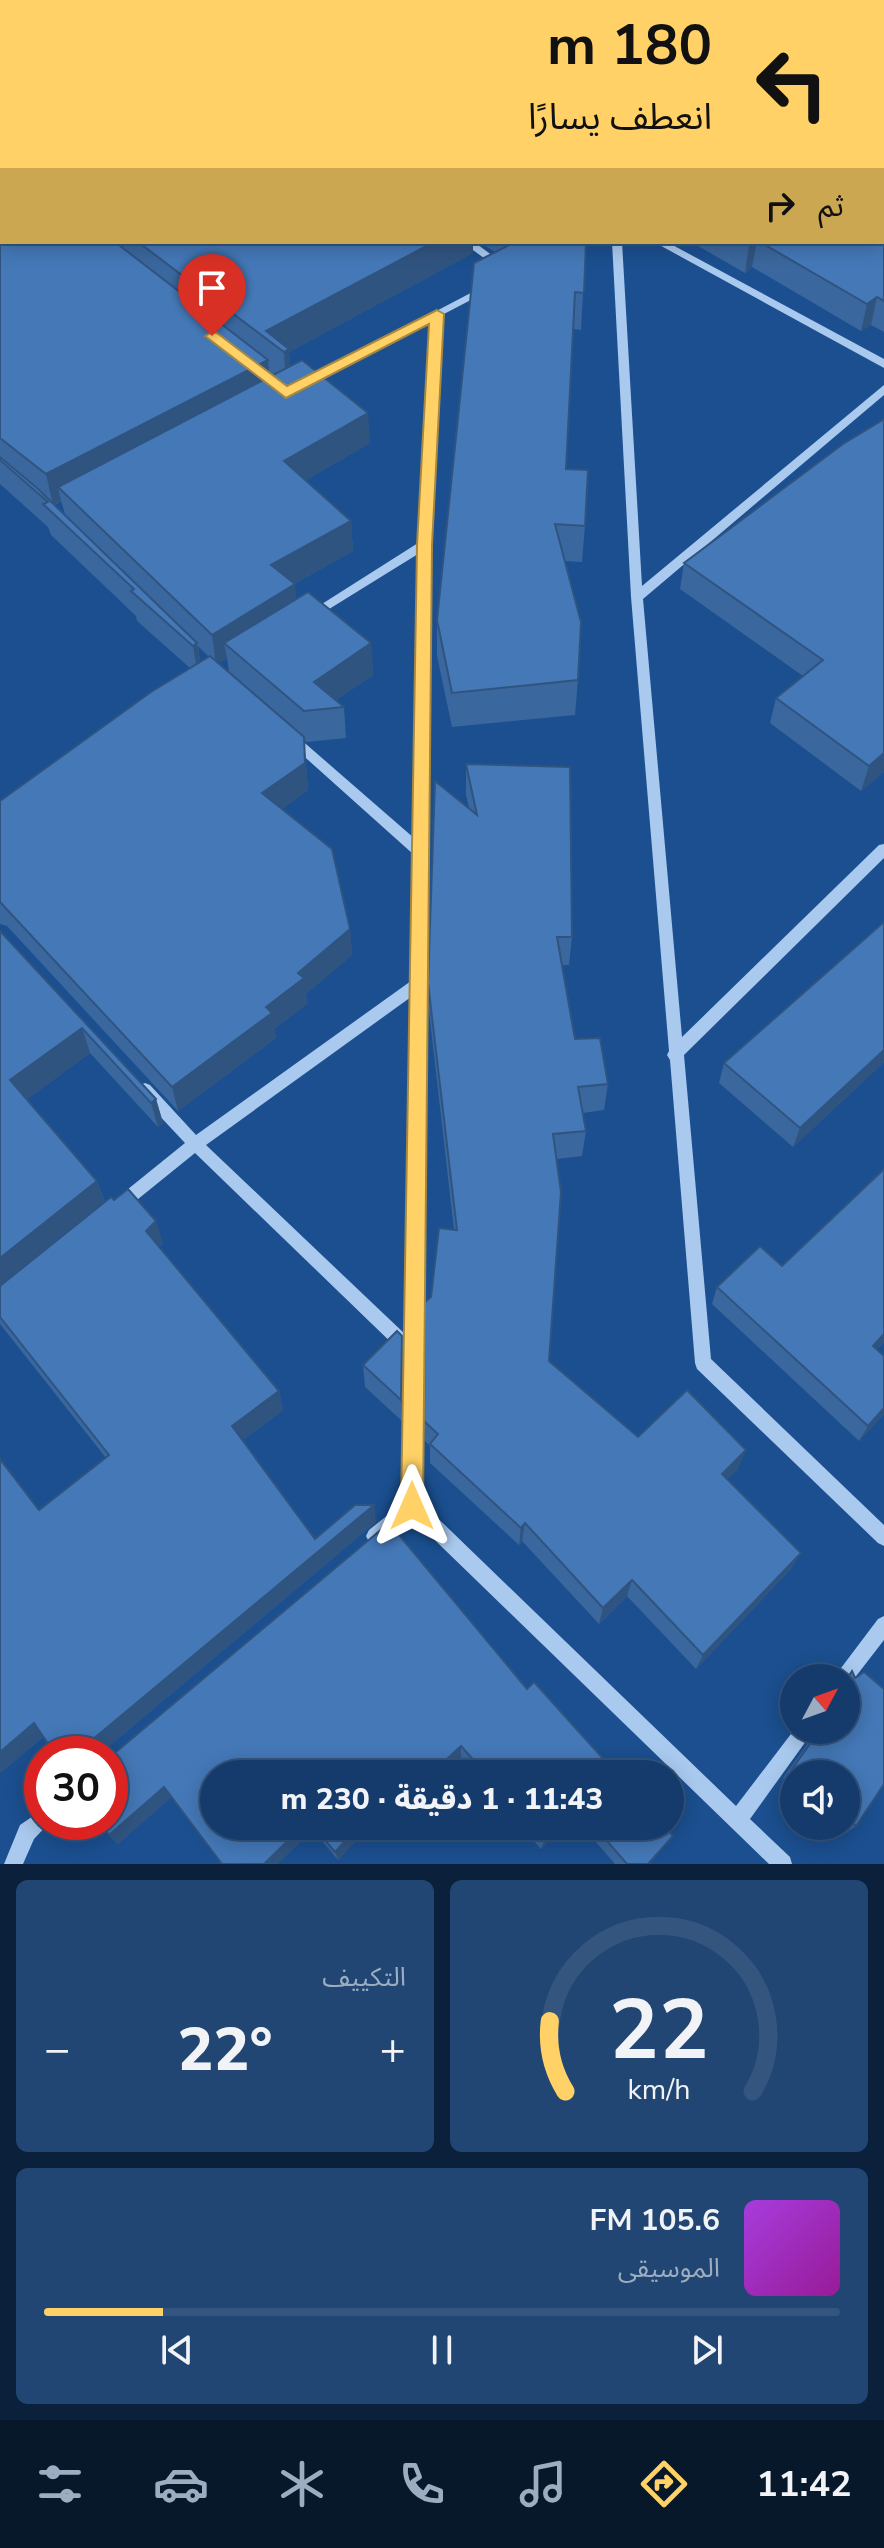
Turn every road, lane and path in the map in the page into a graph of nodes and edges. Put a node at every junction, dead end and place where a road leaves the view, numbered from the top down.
1 (470, 244) edge
2 (617, 244) edge
3 (663, 244) edge
4 (437, 314) junction
5 (884, 364) edge
6 (300, 386) edge
7 (884, 389) edge
8 (424, 545) junction
9 (637, 597) junction
10 (294, 626) edge
11 (288, 737) edge
12 (884, 849) edge
13 (420, 852) junction
14 (419, 983) junction
15 (674, 1055) junction
16 (133, 1077) edge
17 (195, 1144) junction
18 (110, 1213) edge
19 (413, 1353) junction
20 (412, 1506) junction
21 (884, 1537) edge
22 (363, 1547) edge
23 (884, 1625) edge
24 (855, 1664) edge
25 (794, 1744) edge
26 (737, 1820) junction
27 (24, 1839) edge
28 (13, 1864) edge
29 (783, 1864) edge

1 - 4 street
2 - 9 street
3 - 5 street
4 - 6 street
4 - 8 street
7 - 9 street
8 - 10 street
8 - 13 street
9 - 15 street
11 - 13 street
12 - 15 street
13 - 14 street
14 - 17 street
14 - 19 street
15 - 21 street
16 - 17 street
17 - 18 street
17 - 19 street
19 - 20 street
20 - 22 street
20 - 26 street
23 - 24 street
25 - 26 street
26 - 29 street
27 - 28 street

